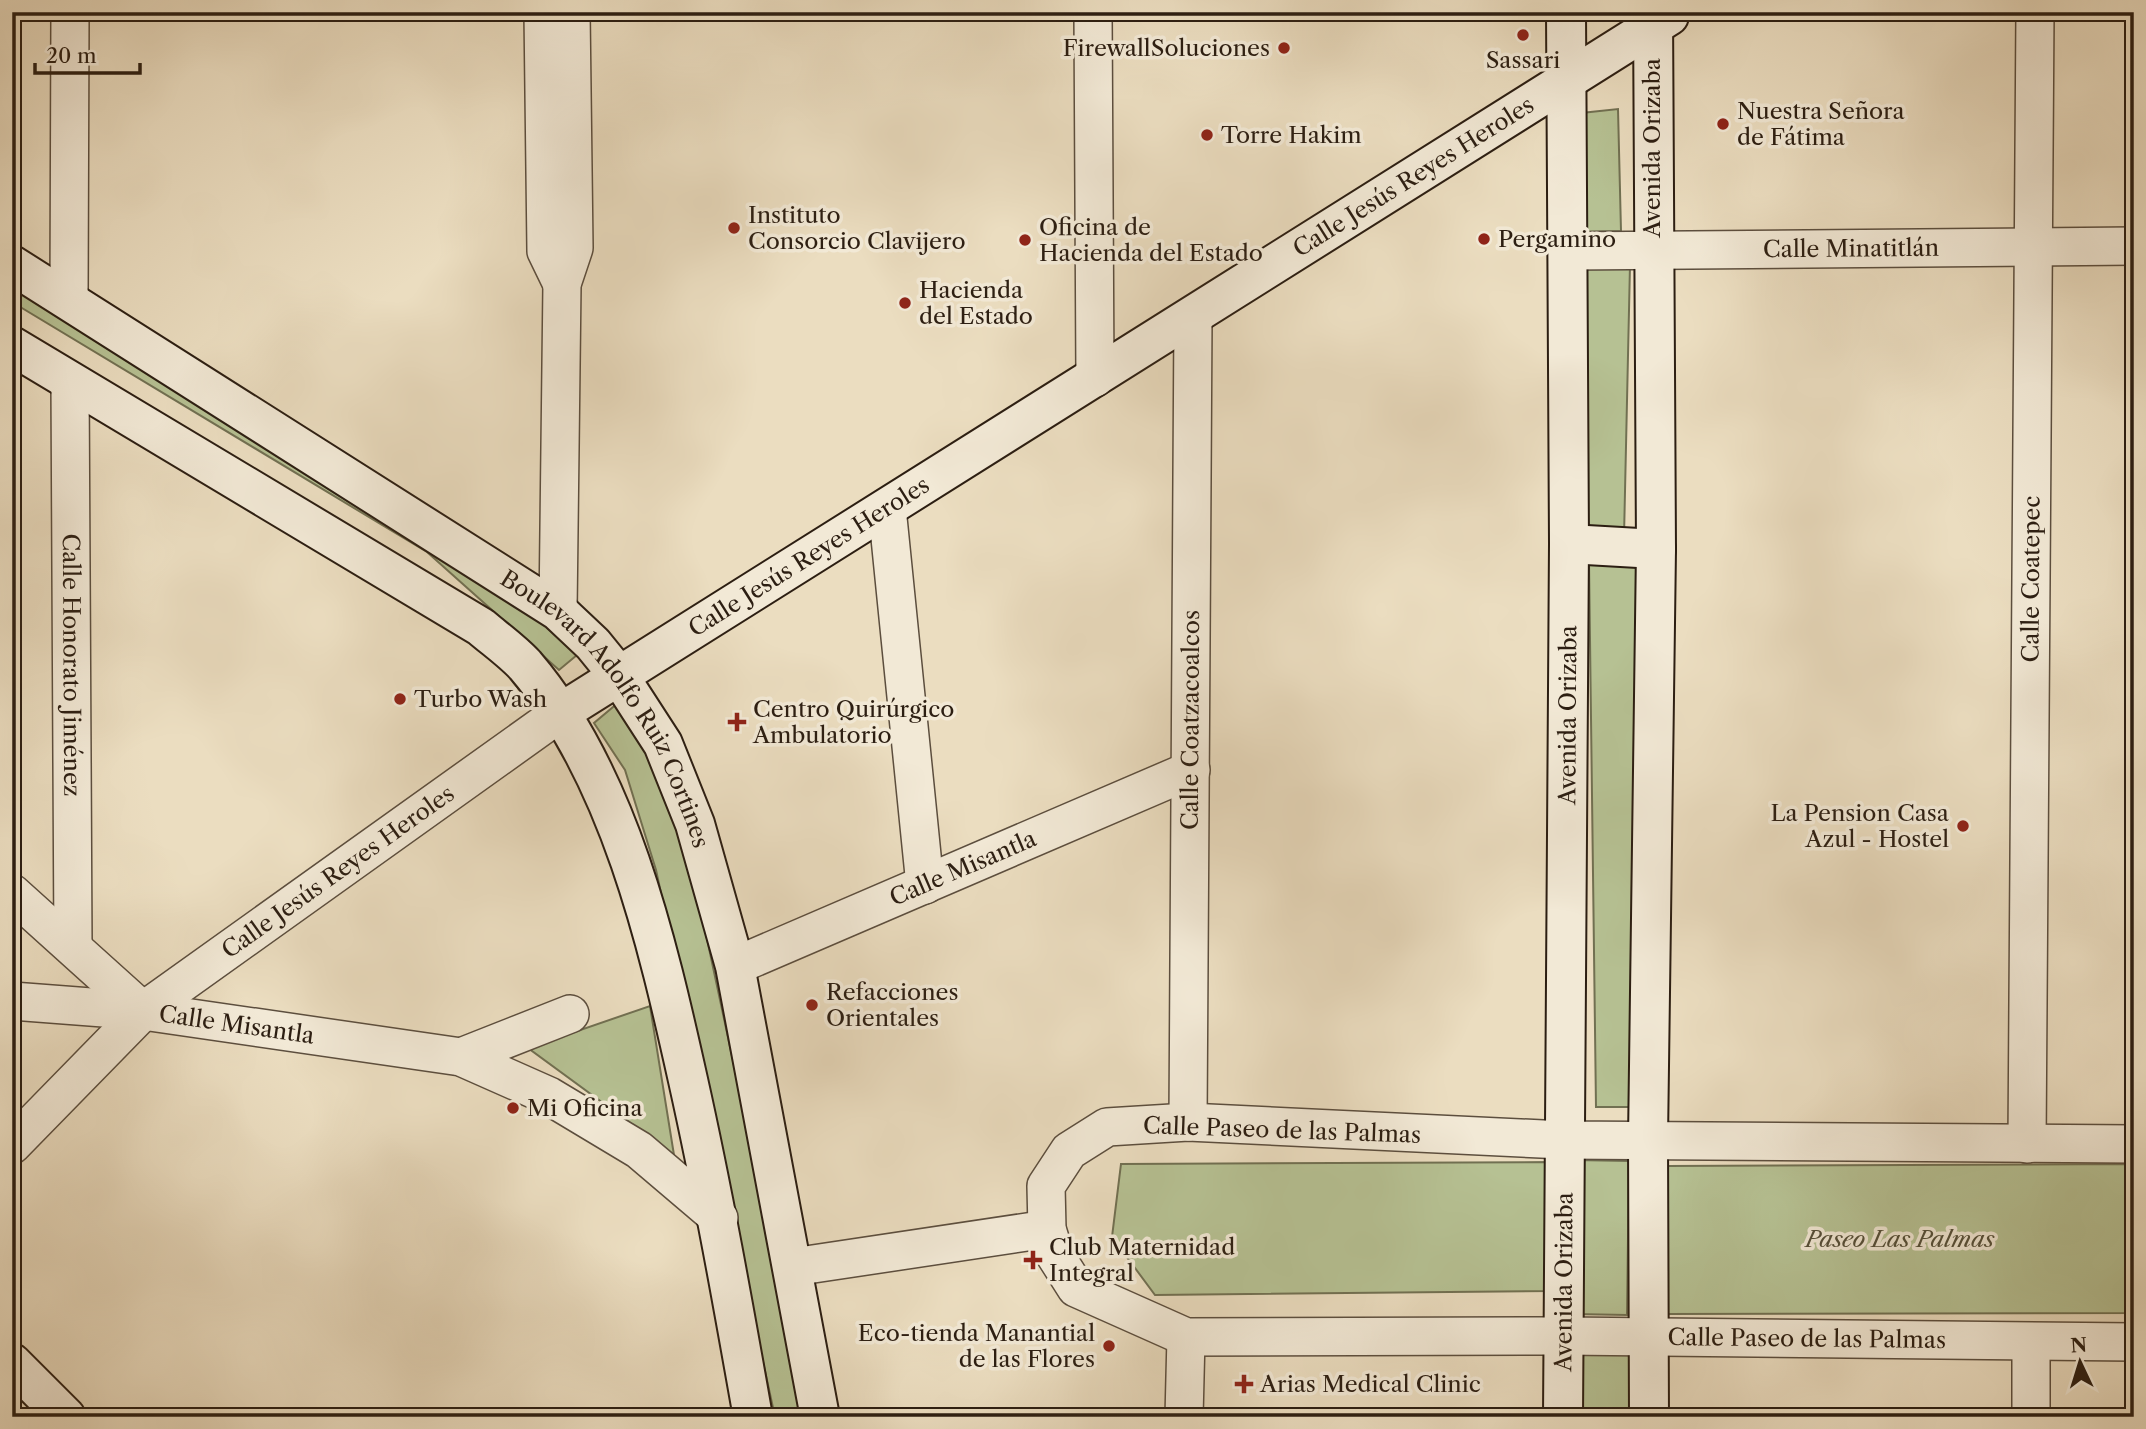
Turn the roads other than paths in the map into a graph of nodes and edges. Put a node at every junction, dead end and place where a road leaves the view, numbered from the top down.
1 (71, 12) edge
2 (543, 12) edge
3 (571, 12) edge
4 (1093, 12) edge
5 (1566, 12) edge
6 (2035, 12) edge
7 (1660, 18) edge
8 (1566, 83) junction
9 (2134, 246) edge
10 (2034, 249) junction
11 (1569, 251) junction
12 (1652, 253) junction
13 (12, 265) edge
14 (562, 284) junction
15 (69, 298) junction
16 (1193, 317) junction
17 (12, 346) edge
18 (1095, 378) junction
19 (70, 381) junction
20 (887, 508) junction
21 (1569, 544) junction
22 (1656, 549) junction
23 (558, 611) junction
24 (619, 676) junction
25 (560, 713) junction
26 (1191, 770) junction
27 (925, 885) junction
28 (12, 892) edge
29 (73, 947) junction
30 (735, 966) junction
31 (12, 1001) edge
32 (144, 1011) junction
33 (570, 1014) dead end
34 (461, 1058) junction
35 (1188, 1122) junction
36 (1563, 1140) junction
37 (1648, 1140) junction
38 (2027, 1144) junction
39 (2134, 1144) edge
40 (12, 1145) edge
41 (719, 1218) junction
42 (1047, 1228) junction
43 (793, 1267) junction
44 (1564, 1336) junction
45 (1649, 1337) junction
46 (1186, 1338) junction
47 (2031, 1342) junction
48 (2134, 1342) edge
49 (12, 1363) edge
50 (66, 1417) edge
51 (753, 1417) edge
52 (820, 1417) edge
53 (1184, 1417) edge
54 (1563, 1417) edge
55 (1649, 1417) edge
56 (2031, 1417) edge

1 - 15 street
2 - 14 street
3 - 14 street
4 - 18 street
5 - 8 main road, Avenida Orizaba
6 - 10 street, Calle Coatepec
7 - 8 main road, Calle Jesús Reyes Heroles
7 - 12 main road, Avenida Orizaba
8 - 11 main road, Avenida Orizaba
8 - 16 main road, Calle Jesús Reyes Heroles
9 - 10 street, Calle Minatitlán
10 - 12 street, Calle Minatitlán
10 - 38 street, Calle Coatepec
11 - 12 street, Calle Minatitlán
11 - 21 main road, Avenida Orizaba
12 - 22 main road, Avenida Orizaba
13 - 15 main road, Boulevard Adolfo Ruiz Cortines
14 - 23 street
15 - 23 main road, Boulevard Adolfo Ruiz Cortines
16 - 18 main road, Calle Jesús Reyes Heroles
16 - 26 street, Calle Coatzacoalcos
17 - 19 main road, Boulevard Adolfo Ruiz Cortines
18 - 20 main road, Calle Jesús Reyes Heroles
19 - 25 main road, Boulevard Adolfo Ruiz Cortines
19 - 29 street, Calle Honorato Jiménez
20 - 24 main road, Calle Jesús Reyes Heroles
20 - 27 street
21 - 22 main road
21 - 36 main road, Avenida Orizaba
22 - 37 main road, Avenida Orizaba
23 - 24 main road, Boulevard Adolfo Ruiz Cortines
24 - 25 main road, Calle Jesús Reyes Heroles
24 - 30 main road, Boulevard Adolfo Ruiz Cortines
25 - 32 street, Calle Jesús Reyes Heroles
25 - 41 main road, Boulevard Adolfo Ruiz Cortines
26 - 27 street, Calle Misantla
26 - 35 street, Calle Coatzacoalcos
27 - 30 street, Calle Misantla
28 - 29 street
29 - 32 street
30 - 43 main road, Boulevard Adolfo Ruiz Cortines
31 - 32 street, Calle Misantla
32 - 34 street, Calle Misantla
32 - 40 street, Calle Jesús Reyes Heroles
33 - 34 street
34 - 41 street, Calle Misantla
35 - 36 street, Calle Paseo de las Palmas
35 - 42 street, Calle Paseo de las Palmas
36 - 37 street, Calle Paseo de las Palmas
36 - 44 main road, Avenida Orizaba
37 - 38 street, Calle Paseo de las Palmas
37 - 45 main road, Avenida Orizaba
38 - 39 street, Calle Paseo de las Palmas
41 - 51 main road, Boulevard Adolfo Ruiz Cortines
42 - 43 street
42 - 46 street, Calle Paseo de las Palmas
43 - 52 main road, Boulevard Adolfo Ruiz Cortines
44 - 45 street, Calle Paseo de las Palmas
44 - 46 street, Calle Paseo de las Palmas
44 - 54 main road, Avenida Orizaba
45 - 47 street, Calle Paseo de las Palmas
45 - 55 main road, Avenida Orizaba
46 - 53 street
47 - 48 street, Calle Paseo de las Palmas
47 - 56 street
49 - 50 main road

